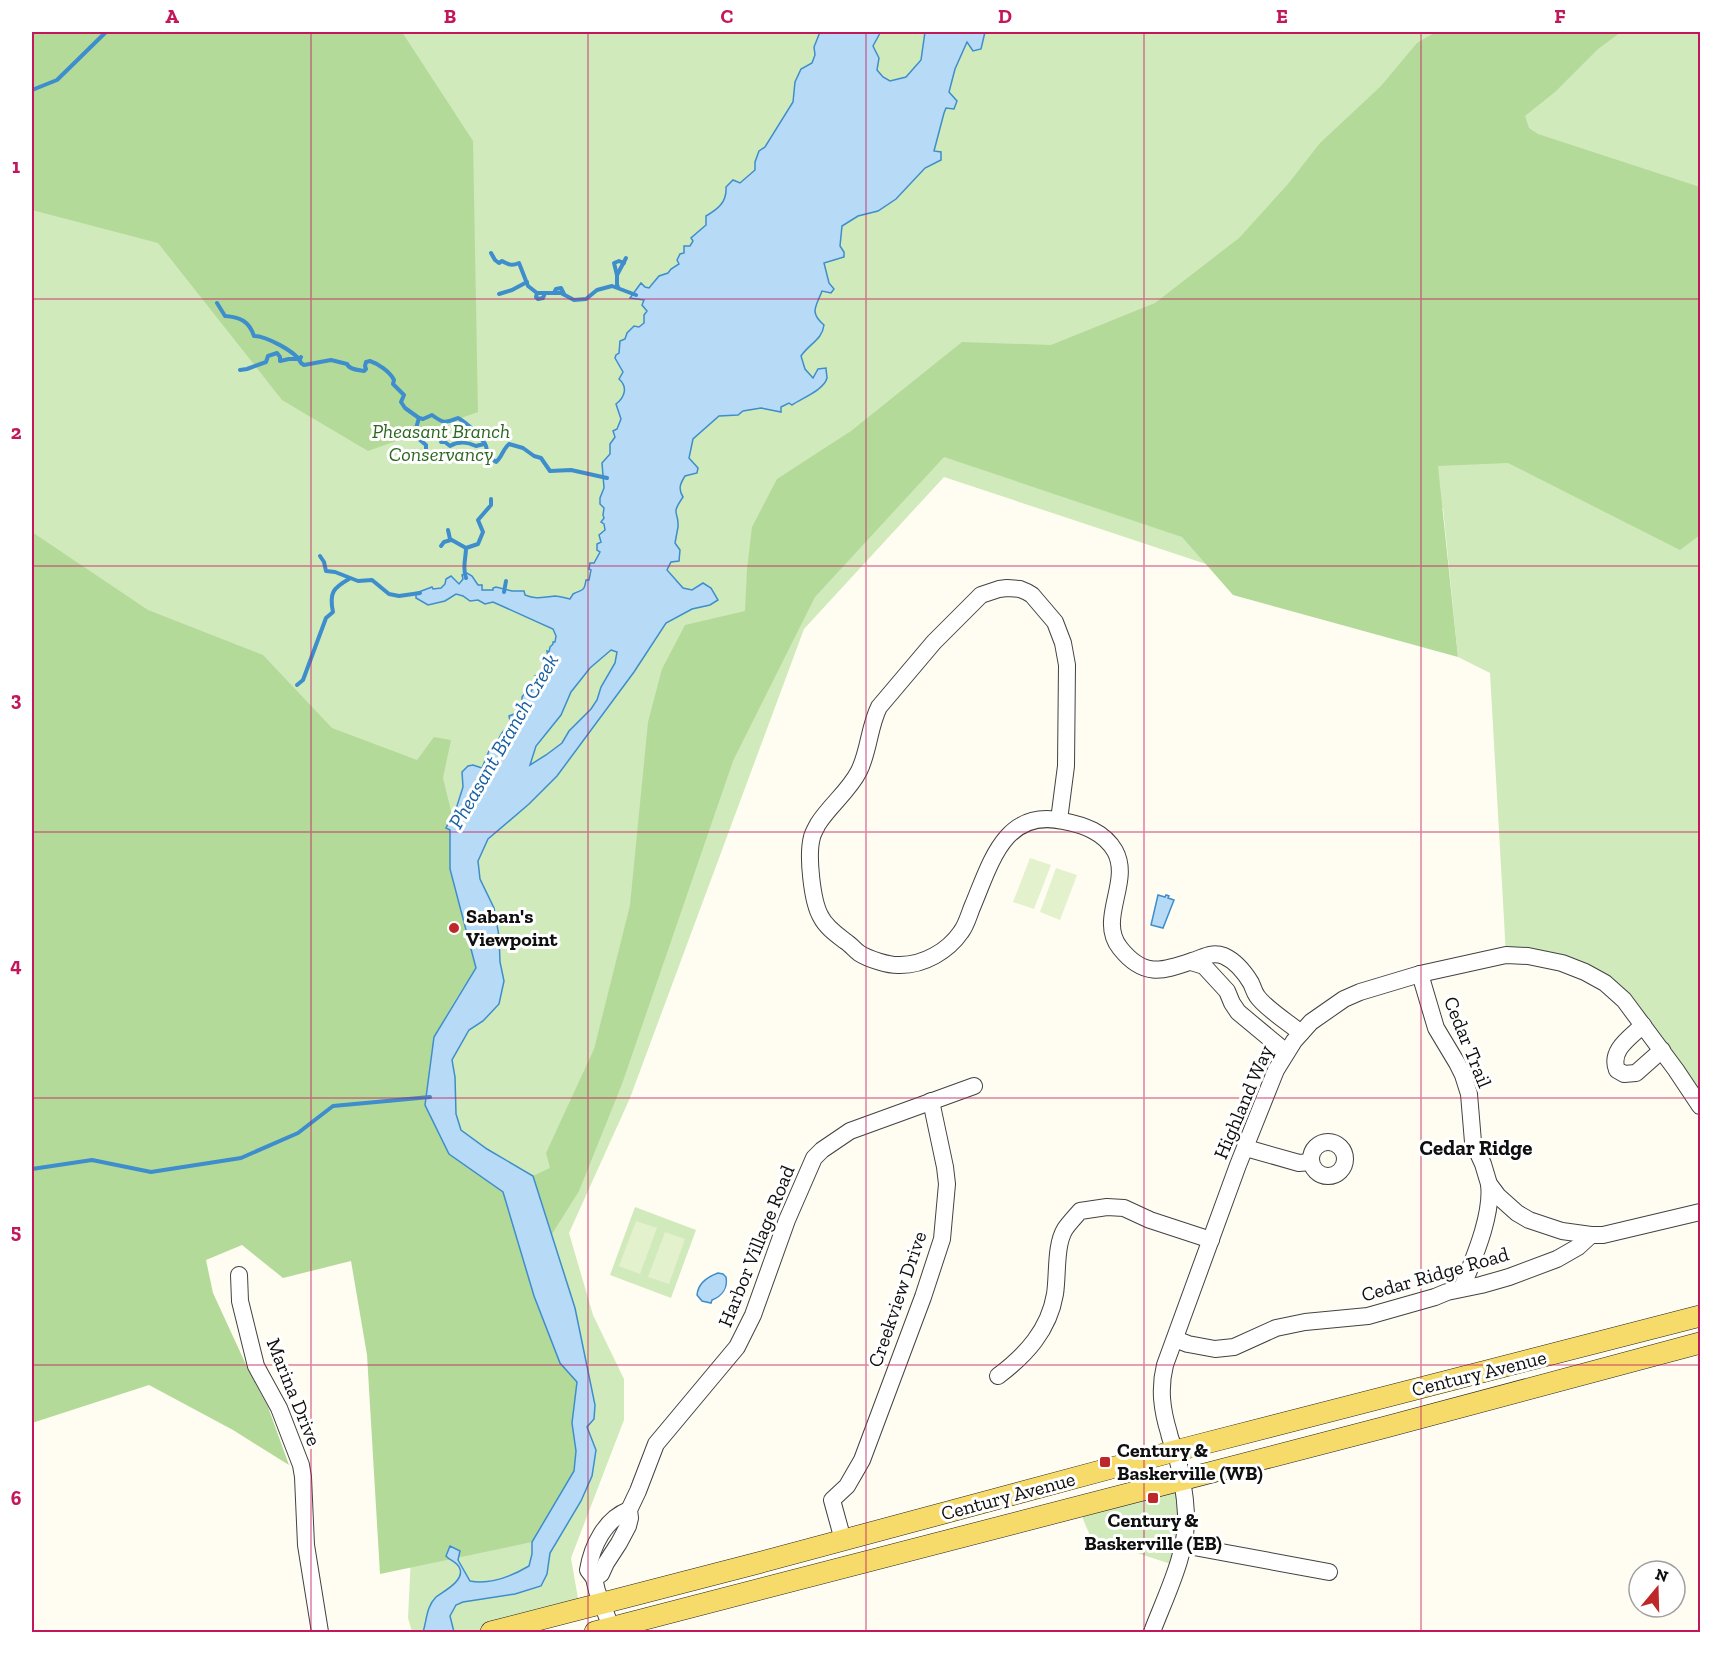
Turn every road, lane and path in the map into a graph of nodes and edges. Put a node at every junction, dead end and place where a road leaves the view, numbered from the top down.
1 (1059, 820) junction
2 (1191, 962) junction
3 (1420, 974) junction
4 (1644, 1025) junction
5 (1301, 1033) junction
6 (1662, 1050) junction
7 (1286, 1052) junction
8 (974, 1086) dead end
9 (931, 1101) junction
10 (1701, 1106) edge
11 (1246, 1148) junction
12 (1311, 1162) dead end
13 (1489, 1184) junction
14 (1701, 1212) edge
15 (1591, 1235) junction
16 (1211, 1240) junction
17 (239, 1275) dead end
18 (1462, 1288) junction
19 (1701, 1316) edge
20 (1175, 1339) junction
21 (1701, 1342) edge
22 (998, 1376) dead end
23 (1175, 1451) junction
24 (1181, 1480) junction
25 (843, 1540) junction
26 (1183, 1545) junction
27 (1329, 1572) dead end
28 (602, 1604) junction
29 (606, 1631) edge
30 (320, 1632) edge
31 (491, 1632) edge
32 (1152, 1632) edge

1 - 1 street
1 - 2 street
2 - 5 street
2 - 7 street
3 - 4 street, Highland Way
3 - 5 street, Highland Way
3 - 13 street, Cedar Trail
4 - 6 street, Highland Way
4 - 6 street
5 - 7 street, Highland Way
6 - 10 street, Highland Way
7 - 11 street, Highland Way
8 - 9 street
9 - 25 street, Creekview Drive
9 - 28 street, Harbor Village Road
11 - 12 street
11 - 16 street, Highland Way
13 - 15 street, Cedar Trail
13 - 18 street
14 - 15 street, Cedar Ridge Road
15 - 18 street, Cedar Ridge Road
16 - 20 street, Highland Way
16 - 22 street
17 - 30 street, Marina Drive
18 - 20 street, Cedar Ridge Road
19 - 23 main road, Century Avenue
20 - 23 street, Highland Way
21 - 24 main road, Century Avenue
23 - 24 street, Highland Way
23 - 25 main road, Century Avenue
24 - 26 street, Highland Way
24 - 29 main road, Century Avenue
25 - 28 main road, Century Avenue
26 - 27 street
26 - 32 street, Highland Way
28 - 29 street, Harbor Village Road
28 - 31 main road, Century Avenue

